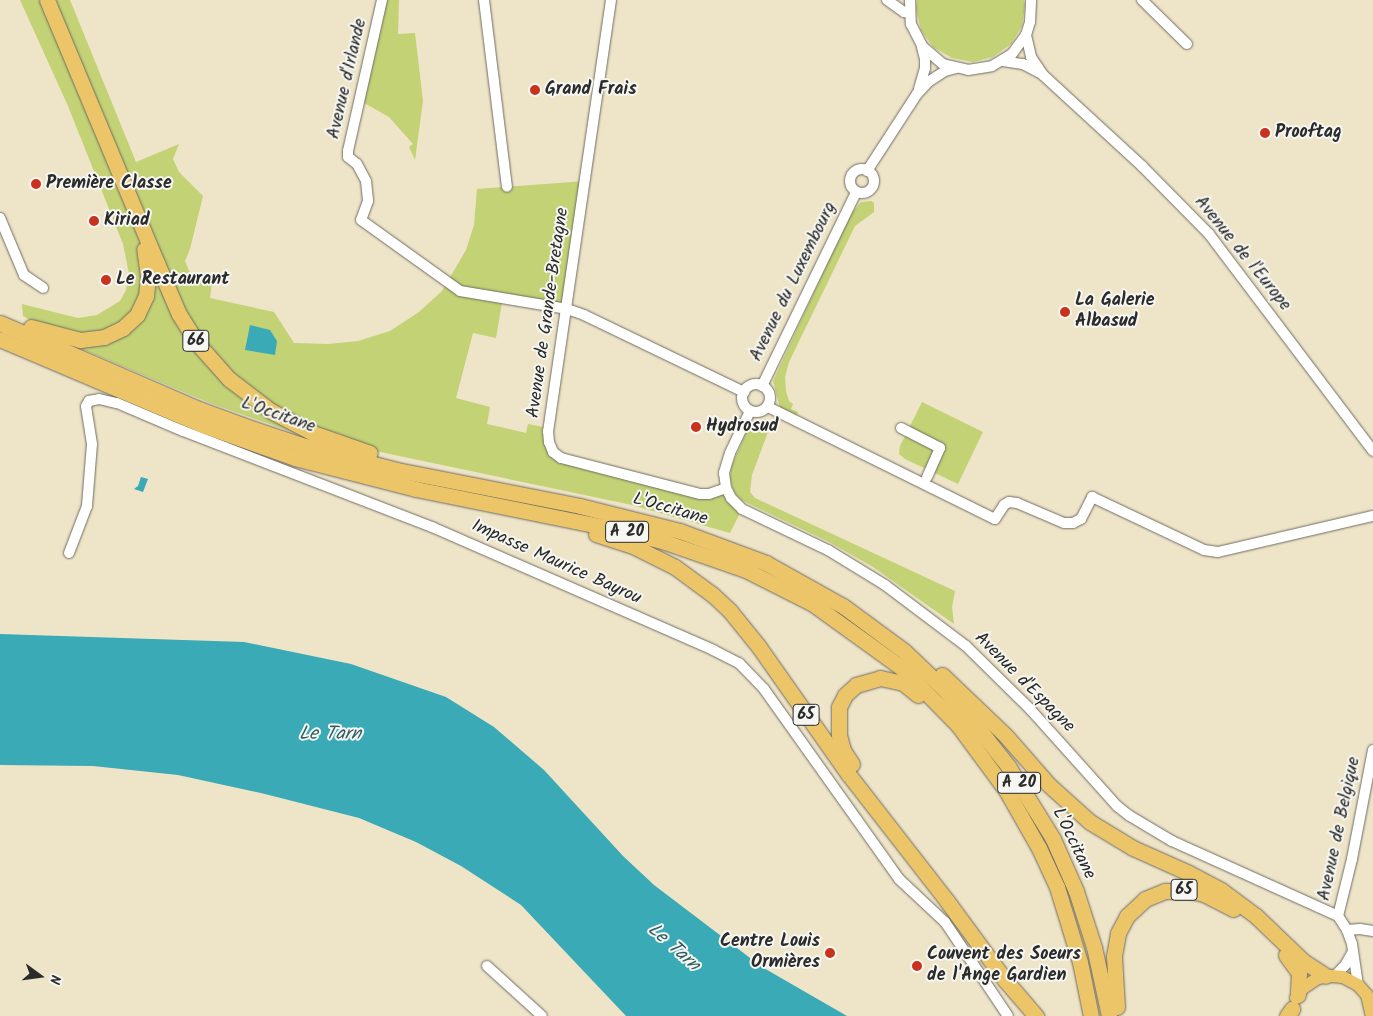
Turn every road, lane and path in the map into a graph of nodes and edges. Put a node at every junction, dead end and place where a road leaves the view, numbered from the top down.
1 (41, 0) edge
2 (47, 0) edge
3 (382, 0) edge
4 (484, 0) edge
5 (611, 0) edge
6 (886, 0) edge
7 (910, 0) edge
8 (1031, 0) edge
9 (1142, 0) edge
10 (910, 13) junction
11 (1026, 35) junction
12 (1188, 44) dead end
13 (922, 46) junction
14 (1003, 61) junction
15 (956, 68) junction
16 (1043, 75) junction
17 (917, 94) junction
18 (866, 171) junction
19 (507, 187) dead end
20 (856, 192) junction
21 (0, 218) edge
22 (43, 288) dead end
23 (567, 309) junction
24 (0, 314) edge
25 (0, 323) edge
26 (0, 339) edge
27 (762, 386) junction
28 (744, 392) junction
29 (768, 407) junction
30 (750, 411) junction
31 (901, 428) dead end
32 (1373, 451) edge
33 (927, 477) dead end
34 (726, 488) junction
35 (526, 496) junction
36 (506, 507) junction
37 (1373, 516) edge
38 (69, 553) dead end
39 (862, 619) junction
40 (1373, 750) edge
41 (1006, 790) junction
42 (1338, 916) junction
43 (1347, 930) junction
44 (1373, 931) edge
45 (1352, 952) junction
46 (487, 966) dead end
47 (1331, 976) junction
48 (1364, 988) edge
49 (1292, 1009) edge
50 (542, 1016) edge
51 (1008, 1016) edge
52 (1036, 1016) edge
53 (1047, 1016) edge
54 (1091, 1016) edge
55 (1109, 1016) edge
56 (1118, 1016) edge
57 (1372, 1016) edge

1 - 24 highway
2 - 35 highway, 66
3 - 23 street, Avenue d'Irlande
4 - 19 street
5 - 23 street, Avenue de Grande-Bretagne
6 - 10 street
7 - 10 street
8 - 11 street
9 - 12 street
10 - 13 street
11 - 14 street
11 - 16 street, Avenue de l'Europe
13 - 15 street
13 - 17 street
14 - 15 street
14 - 16 street, Avenue de l'Europe
15 - 17 street
16 - 32 street, Avenue de l'Europe
17 - 18 street
18 - 20 street
18 - 20 street
20 - 27 street, Avenue du Luxembourg
21 - 22 street
23 - 28 street, Avenue d'Irlande
23 - 34 street, Avenue de Grande-Bretagne
25 - 35 highway, L'Occitane / A 20
26 - 36 highway, L'Occitane / A 20
27 - 28 street
27 - 29 street
28 - 30 street
29 - 30 street
29 - 37 street
30 - 34 street
31 - 33 street
34 - 42 street, Avenue d'Espagne
35 - 39 highway, L'Occitane / A 20
36 - 41 highway, L'Occitane / A 20
36 - 52 highway, 65
38 - 51 street, Impasse Maurice Bayrou
39 - 47 highway, 65
39 - 55 highway, L'Occitane / A 20
40 - 42 street, Avenue de Belgique
41 - 53 highway, 65
41 - 54 highway, L'Occitane / A 20
42 - 43 street
43 - 44 street
43 - 45 street
45 - 47 street
45 - 48 street
46 - 50 street
47 - 48 main road
47 - 49 main road
48 - 57 main road
49 - 56 highway, 65

